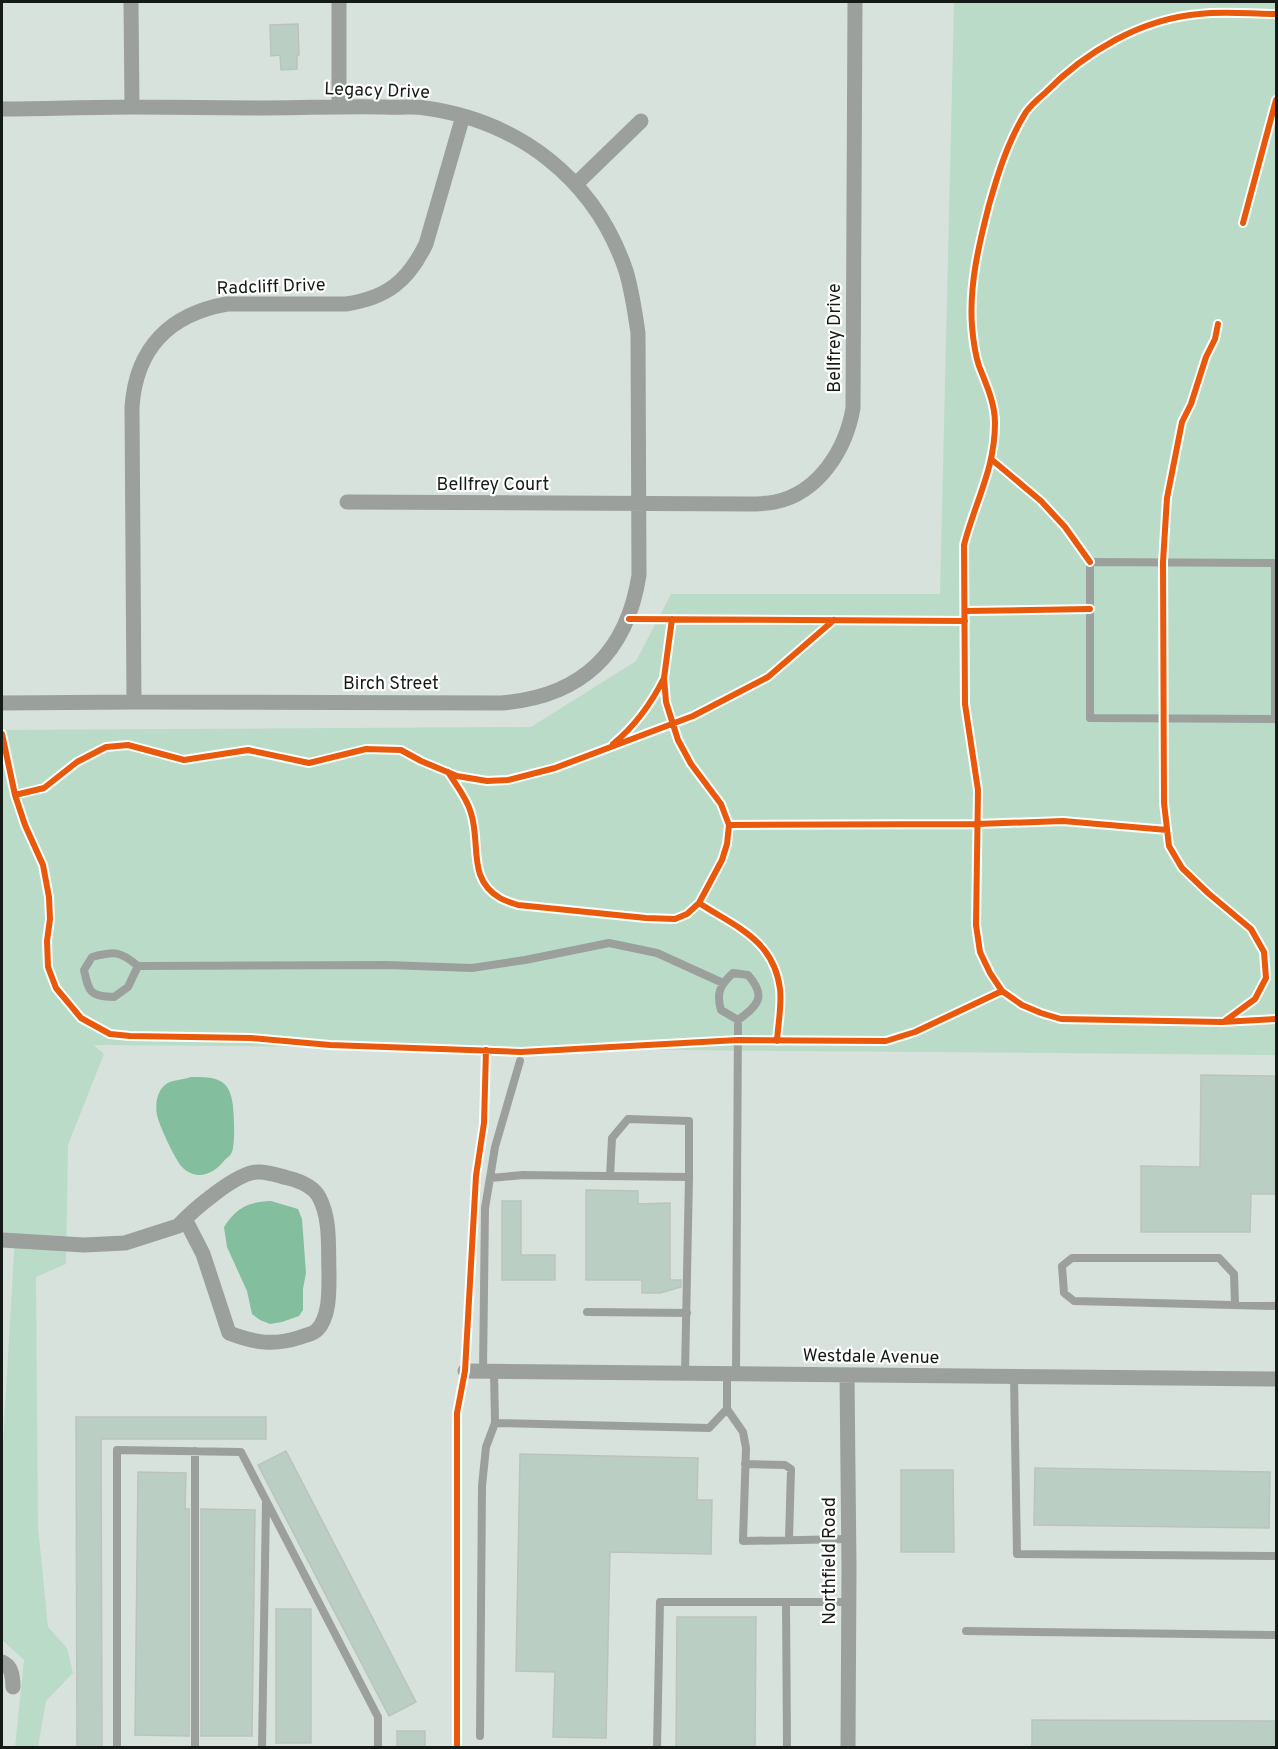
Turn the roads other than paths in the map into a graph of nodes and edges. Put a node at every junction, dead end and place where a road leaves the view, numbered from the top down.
1 (131, 2) edge
2 (339, 2) edge
3 (855, 2) edge
4 (339, 106) junction
5 (132, 107) junction
6 (2, 109) edge
7 (463, 116) junction
8 (641, 121) dead end
9 (576, 184) junction
10 (347, 502) dead end
11 (638, 504) junction
12 (1276, 563) edge
13 (134, 702) junction
14 (2, 703) edge
15 (138, 966) junction
16 (723, 982) junction
17 (738, 1020) junction
18 (520, 1061) dead end
19 (610, 1176) junction
20 (689, 1177) junction
21 (490, 1178) junction
22 (184, 1219) junction
23 (2, 1240) edge
24 (1235, 1304) junction
25 (1276, 1306) edge
26 (587, 1312) dead end
27 (687, 1312) junction
28 (465, 1371) dead end
29 (489, 1372) junction
30 (685, 1373) junction
31 (732, 1374) junction
32 (847, 1375) junction
33 (1014, 1377) junction
34 (1276, 1379) edge
35 (727, 1409) junction
36 (495, 1423) junction
37 (195, 1451) junction
38 (745, 1464) junction
39 (266, 1499) junction
40 (849, 1539) junction
41 (789, 1540) junction
42 (1276, 1556) edge
43 (786, 1602) junction
44 (849, 1602) junction
45 (966, 1631) dead end
46 (1276, 1635) edge
47 (2, 1662) edge
48 (13, 1687) dead end
49 (480, 1736) dead end
50 (117, 1748) edge
51 (195, 1748) edge
52 (262, 1748) edge
53 (378, 1748) edge
54 (657, 1748) edge
55 (787, 1748) edge
56 (848, 1748) edge

1 - 5 street
2 - 4 street
3 - 11 street, Bellfrey Drive
4 - 5 street, Legacy Drive
4 - 7 street, Legacy Drive
5 - 6 street, Legacy Drive
7 - 9 street, Legacy Drive
7 - 13 street, Radcliff Drive
8 - 9 street
9 - 11 street, Legacy Drive
10 - 11 street, Bellfrey Court
11 - 13 street, Birch Street
12 - 12 lane
13 - 14 street, Birch Street
15 - 15 lane
15 - 16 lane
16 - 17 lane
16 - 17 lane
17 - 31 lane
18 - 21 lane
19 - 20 lane
19 - 20 lane
19 - 21 lane
20 - 27 lane
21 - 29 lane
22 - 22 street
22 - 23 street
24 - 24 lane
24 - 25 lane
26 - 27 lane
27 - 30 lane
28 - 29 street, Westdale Avenue
29 - 30 street, Westdale Avenue
29 - 36 lane
30 - 31 street, Westdale Avenue
31 - 32 street, Westdale Avenue
31 - 35 lane
32 - 33 street, Westdale Avenue
32 - 40 street, Northfield Road
33 - 34 street, Westdale Avenue
33 - 42 lane
35 - 36 lane
35 - 38 lane
36 - 49 lane
37 - 39 lane
37 - 50 lane
37 - 51 lane
38 - 41 lane
38 - 41 lane
39 - 52 lane
39 - 53 lane
40 - 41 lane
40 - 44 street, Northfield Road
43 - 44 lane
43 - 54 lane
43 - 55 lane
44 - 56 street, Northfield Road
45 - 46 lane
47 - 48 street

